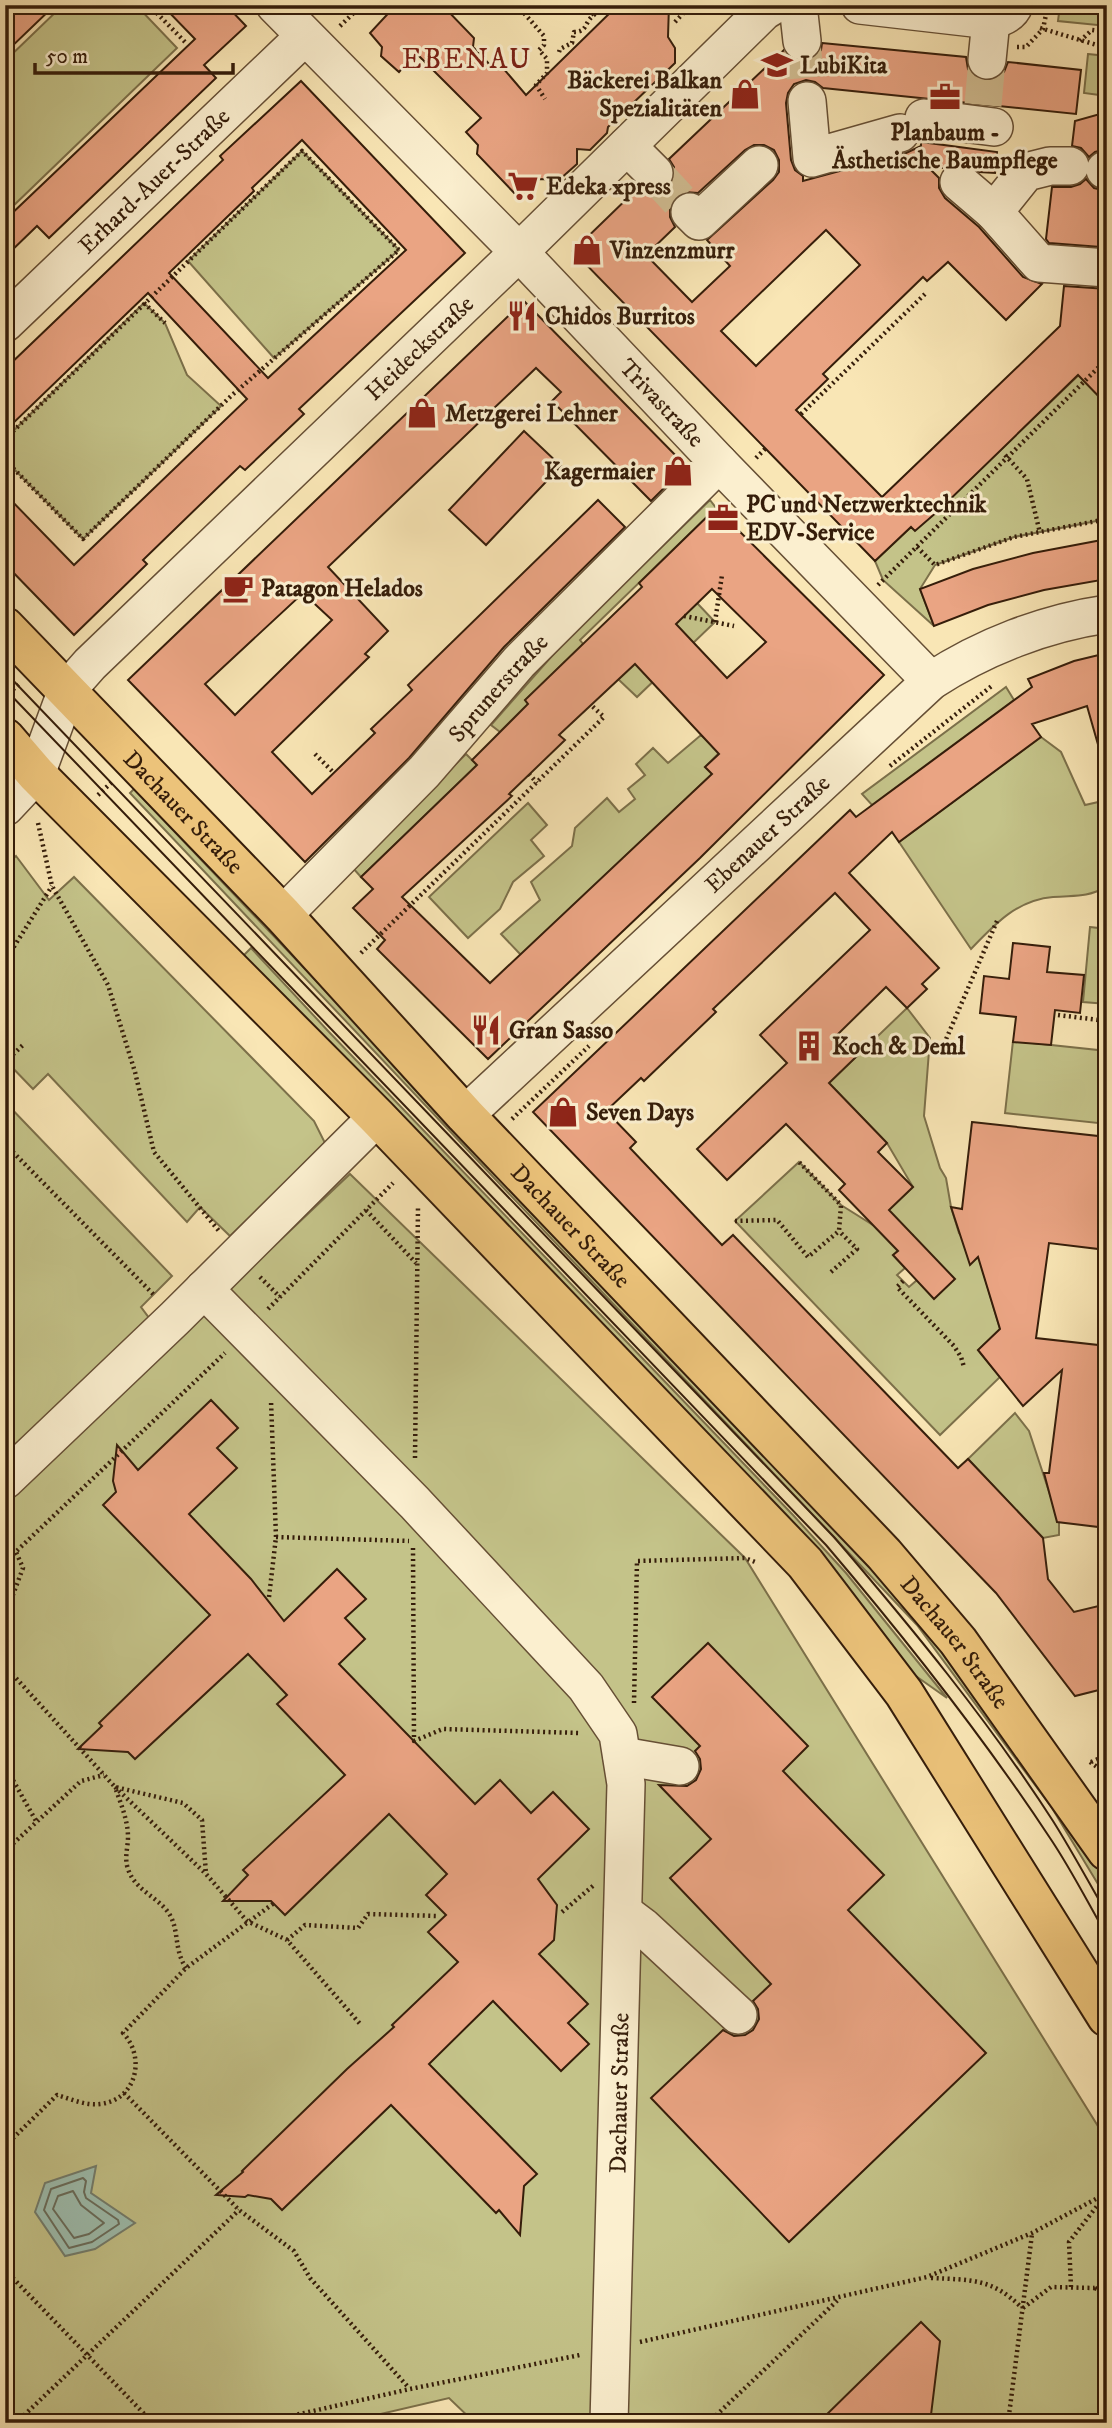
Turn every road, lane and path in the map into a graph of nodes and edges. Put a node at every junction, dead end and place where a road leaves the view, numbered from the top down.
1 (149, 5) edge
2 (275, 5) edge
3 (517, 5) edge
4 (585, 5) edge
5 (691, 5) edge
6 (860, 5) edge
7 (774, 7) edge
8 (1005, 13) edge
9 (675, 22) dead end
10 (1107, 32) edge
11 (304, 37) junction
12 (802, 41) tunnel mouth
13 (1080, 41) junction
14 (186, 43) dead end
15 (1107, 48) edge
16 (559, 52) dead end
17 (987, 60) tunnel mouth
18 (545, 99) dead end
19 (807, 102) tunnel mouth
20 (986, 119) dead end
21 (626, 146) junction
22 (759, 165) dead end
23 (1094, 169) edge
24 (654, 173) tunnel mouth
25 (959, 182) dead end
26 (690, 212) dead end
27 (994, 212) junction
28 (519, 252) junction
29 (1107, 268) edge
30 (925, 293) dead end
31 (144, 303) junction
32 (5, 323) edge
33 (165, 323) dead end
34 (1107, 359) edge
35 (802, 414) dead end
36 (5, 439) edge
37 (1006, 456) junction
38 (5, 460) edge
39 (719, 463) junction
40 (1107, 519) edge
41 (1040, 533) junction
42 (917, 547) junction
43 (722, 575) dead end
44 (857, 604) junction
45 (1107, 614) edge
46 (684, 616) dead end
47 (715, 622) junction
48 (734, 626) dead end
49 (5, 627) edge
50 (999, 680) dead end
51 (931, 681) junction
52 (67, 690) junction
53 (591, 705) dead end
54 (5, 738) edge
55 (315, 754) dead end
56 (134, 761) junction
57 (883, 771) dead end
58 (334, 773) dead end
59 (36, 774) junction
60 (529, 774) dead end
61 (537, 783) junction
62 (21, 813) edge
63 (78, 815) junction
64 (52, 886) junction
65 (283, 915) junction
66 (998, 921) dead end
67 (358, 955) dead end
68 (5, 961) edge
69 (1058, 1015) dead end
70 (1107, 1021) edge
71 (24, 1044) dead end
72 (944, 1044) dead end
73 (591, 1045) dead end
74 (5, 1062) edge
75 (466, 1115) junction
76 (377, 1117) junction
77 (512, 1119) dead end
78 (5, 1144) edge
79 (799, 1162) dead end
80 (393, 1182) dead end
81 (418, 1207) dead end
82 (366, 1210) junction
83 (735, 1221) dead end
84 (839, 1231) junction
85 (238, 1255) junction
86 (418, 1264) junction
87 (831, 1272) dead end
88 (903, 1281) dead end
89 (204, 1289) junction
90 (155, 1296) dead end
91 (280, 1297) junction
92 (246, 1332) junction
93 (964, 1367) dead end
94 (280, 1403) dead end
95 (5, 1480) edge
96 (409, 1517) junction
97 (276, 1537) junction
98 (414, 1541) junction
99 (423, 1551) dead end
100 (16, 1552) junction
101 (5, 1562) edge
102 (758, 1563) dead end
103 (269, 1597) dead end
104 (5, 1616) edge
105 (5, 1666) edge
106 (1023, 1730) junction
107 (620, 1745) junction
108 (1107, 1755) edge
109 (5, 1766) edge
110 (680, 1766) dead end
111 (1107, 1774) edge
112 (104, 1775) junction
113 (115, 1787) junction
114 (1107, 1798) edge
115 (36, 1821) junction
116 (5, 1851) edge
117 (1107, 1851) edge
118 (206, 1874) junction
119 (602, 1878) dead end
120 (274, 1903) dead end
121 (562, 1912) dead end
122 (623, 1912) junction
123 (438, 1916) dead end
124 (247, 1921) junction
125 (286, 1940) junction
126 (186, 1968) junction
127 (738, 2015) dead end
128 (1107, 2017) edge
129 (361, 2025) dead end
130 (124, 2093) junction
131 (5, 2146) edge
132 (239, 2210) junction
133 (1032, 2233) junction
134 (5, 2270) edge
135 (928, 2277) junction
136 (1107, 2284) edge
137 (1071, 2287) junction
138 (1094, 2288) junction
139 (1107, 2294) edge
140 (841, 2297) junction
141 (1022, 2309) junction
142 (577, 2342) dead end
143 (613, 2348) junction
144 (89, 2355) junction
145 (576, 2356) junction
146 (577, 2369) dead end
147 (410, 2389) junction
148 (16, 2423) edge
149 (153, 2423) edge
150 (260, 2423) edge
151 (609, 2423) edge
152 (708, 2423) edge
153 (1009, 2423) edge

1 - 14 path
2 - 11 street, Trivastraße
3 - 18 path
4 - 16 path
5 - 9 path
6 - 8 street
7 - 12 street
7 - 21 street, Heideckstraße
8 - 13 path
8 - 17 street
10 - 13 path
11 - 28 street, Trivastraße
11 - 32 street, Erhard-Auer-Straße
13 - 15 path
19 - 20 street
21 - 24 street
21 - 28 street, Heideckstraße
22 - 26 street
23 - 27 street
25 - 27 street
27 - 29 street
28 - 39 street, Trivastraße
28 - 52 street, Heideckstraße
30 - 35 path
31 - 33 path
31 - 36 path
31 - 38 path
34 - 37 path
37 - 41 path
37 - 42 path
39 - 44 street, Trivastraße
39 - 65 street, Sprunerstraße
40 - 41 path
41 - 42 path
42 - 44 path
43 - 47 path
44 - 51 street, Trivastraße
45 - 51 street, Ebenauer Straße
46 - 47 path
47 - 48 path
49 - 52 main road, Dachauer Straße
50 - 57 path
51 - 75 street, Ebenauer Straße
52 - 56 main road, Dachauer Straße
52 - 59 street
53 - 61 path
54 - 59 main road
55 - 58 path
56 - 63 path
56 - 65 main road, Dachauer Straße
59 - 62 street
59 - 63 main road
60 - 61 path
61 - 67 path
62 - 64 path
63 - 76 main road
64 - 68 path
64 - 85 path
65 - 75 main road, Dachauer Straße
66 - 72 path
69 - 70 path
71 - 74 path
73 - 77 path
75 - 106 main road, Dachauer Straße
76 - 85 street
76 - 128 main road
78 - 90 path
79 - 84 path
80 - 82 path
81 - 86 path
82 - 86 path
82 - 91 path
83 - 84 path
84 - 87 path
85 - 89 street
85 - 91 path
86 - 96 path
88 - 93 path
89 - 92 street, Dachauer Straße
89 - 95 street
91 - 92 path
92 - 96 street, Dachauer Straße
92 - 100 path
94 - 97 path
96 - 98 path
96 - 107 street, Dachauer Straße
97 - 98 path
97 - 103 path
98 - 99 path
98 - 107 path
100 - 101 path
100 - 104 path
102 - 107 path
105 - 112 path
106 - 114 main road
106 - 117 main road, Dachauer Straße
107 - 110 street
107 - 122 street, Dachauer Straße
108 - 111 path
109 - 115 path
112 - 113 path
112 - 115 path
113 - 118 path
113 - 118 path
113 - 126 path
115 - 116 path
118 - 124 path
119 - 121 path
120 - 124 path
122 - 127 street
122 - 143 street, Dachauer Straße
123 - 125 path
124 - 125 path
124 - 126 path
125 - 129 path
126 - 130 path
130 - 131 path
130 - 132 path
132 - 144 path
132 - 147 path
133 - 135 path
133 - 137 path
133 - 141 path
134 - 144 path
135 - 140 path
135 - 141 path
136 - 138 path
137 - 138 path
137 - 141 path
138 - 139 path
140 - 143 path
140 - 152 path
141 - 153 path
142 - 145 path
143 - 145 path
143 - 151 street, Dachauer Straße
144 - 148 path
144 - 149 path
145 - 146 path
145 - 147 path
147 - 150 path

